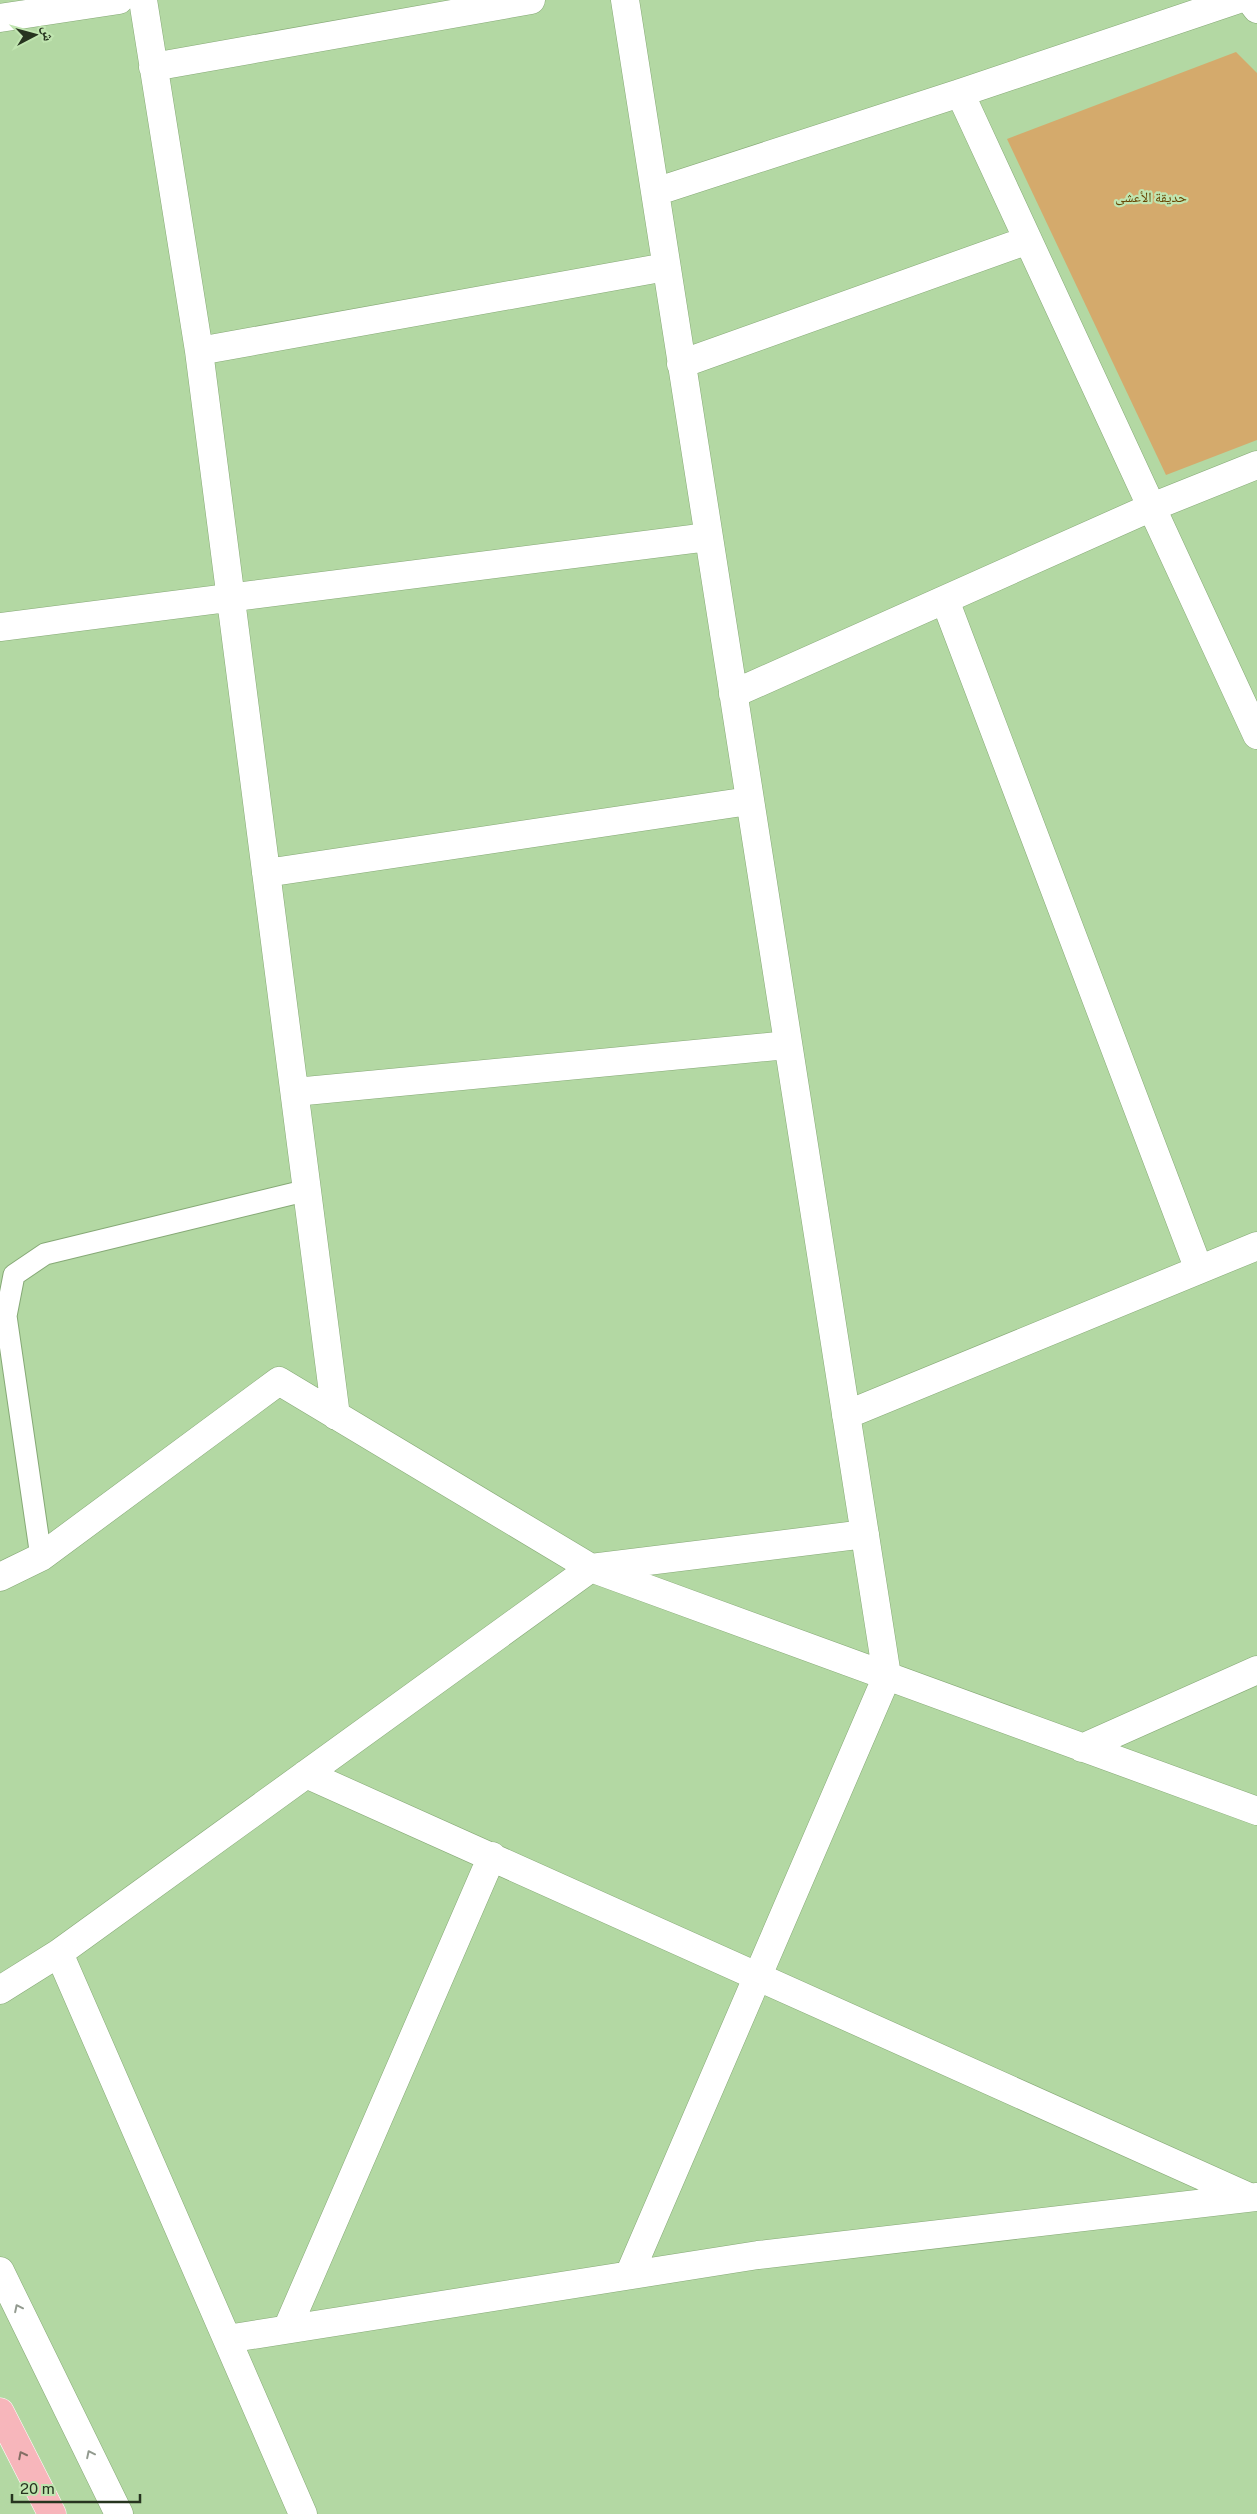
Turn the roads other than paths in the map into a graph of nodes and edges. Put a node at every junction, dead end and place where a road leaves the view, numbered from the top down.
1 (120, 0) edge
2 (143, 0) edge
3 (530, 0) edge
4 (625, 0) edge
5 (1236, 0) edge
6 (1250, 0) edge
7 (1257, 9) edge
8 (0, 18) edge
9 (153, 67) junction
10 (960, 93) junction
11 (655, 192) junction
12 (1028, 240) junction
13 (666, 267) junction
14 (199, 351) junction
15 (681, 364) junction
16 (1257, 465) edge
17 (1152, 507) junction
18 (708, 537) junction
19 (230, 597) junction
20 (944, 600) junction
21 (0, 627) edge
22 (733, 694) junction
23 (1257, 735) edge
24 (749, 800) junction
25 (266, 873) junction
26 (788, 1045) junction
27 (295, 1092) junction
28 (308, 1190) junction
29 (1257, 1246) edge
30 (1198, 1270) junction
31 (846, 1415) junction
32 (336, 1416) junction
33 (865, 1534) junction
34 (41, 1557) junction
35 (591, 1568) junction
36 (0, 1577) edge
37 (1257, 1670) edge
38 (887, 1676) junction
39 (1082, 1748) junction
40 (306, 1774) junction
41 (1257, 1811) edge
42 (492, 1856) junction
43 (58, 1953) junction
44 (759, 1976) junction
45 (0, 1990) edge
46 (1254, 2197) edge
47 (0, 2271) edge
48 (629, 2275) junction
49 (287, 2329) junction
50 (227, 2339) junction
51 (0, 2412) edge
52 (52, 2514) edge
53 (119, 2514) edge
54 (304, 2514) edge

1 - 8 street
2 - 9 street
3 - 9 street
4 - 11 street
5 - 10 street
6 - 7 street
9 - 14 street
10 - 11 street
10 - 12 street
11 - 13 street
12 - 15 street
12 - 17 street
13 - 14 street
13 - 15 street
14 - 19 street
15 - 18 street
16 - 17 street
17 - 20 street
17 - 23 street
18 - 19 street
18 - 22 street
19 - 21 street
19 - 25 street
20 - 22 street
20 - 30 street
22 - 24 street
24 - 25 street
24 - 26 street
25 - 27 street
26 - 27 street
26 - 31 street
27 - 28 street
28 - 32 street
28 - 34 lane
29 - 30 street
30 - 31 street
31 - 33 street
32 - 34 street
32 - 35 street
33 - 35 street
33 - 38 street
34 - 36 street
35 - 38 street
35 - 40 street
37 - 39 street
38 - 39 street
38 - 44 street
39 - 41 street
40 - 42 street
40 - 43 street
42 - 44 street
42 - 49 street
43 - 45 street
43 - 50 street
44 - 46 street
44 - 48 street
46 - 48 street
53 -> 47 street
48 - 49 street
49 - 50 street
50 - 54 street
52 -> 51 main road

